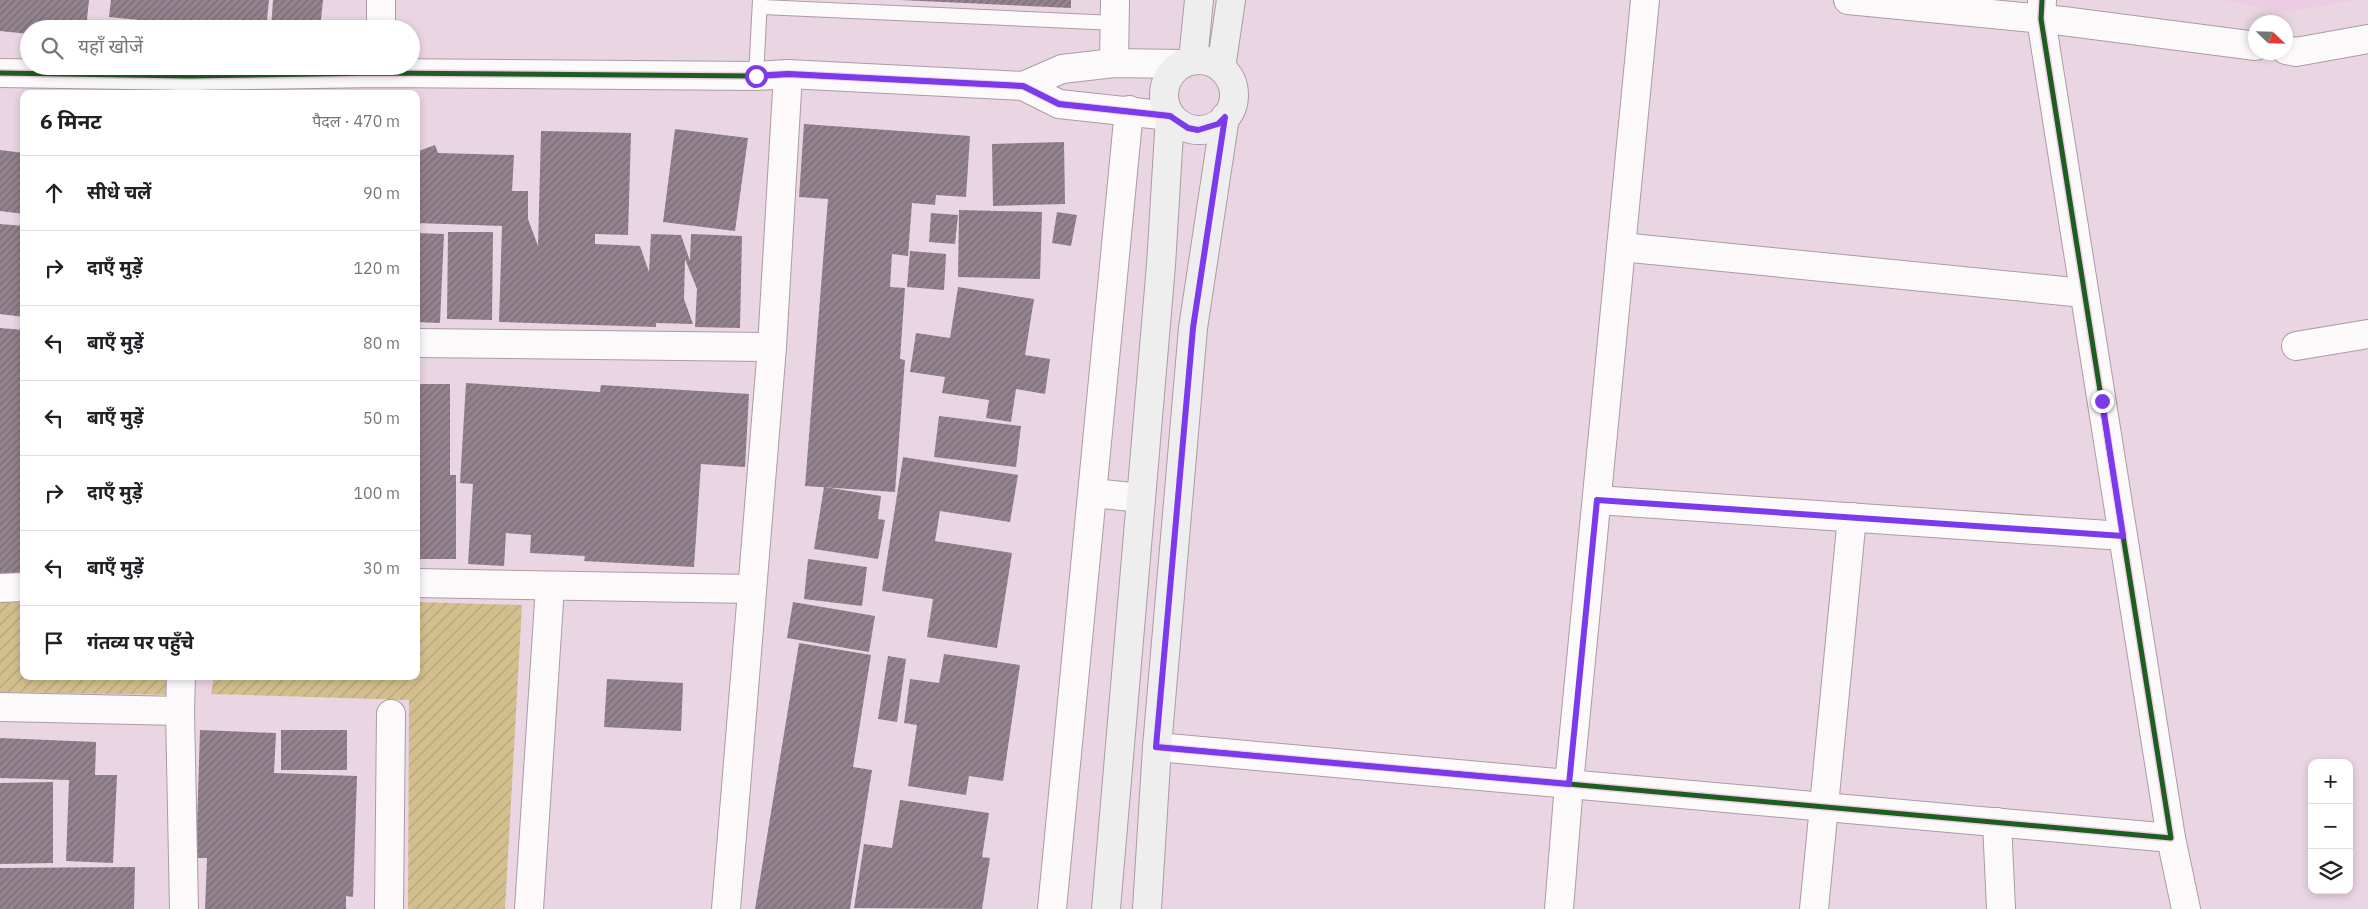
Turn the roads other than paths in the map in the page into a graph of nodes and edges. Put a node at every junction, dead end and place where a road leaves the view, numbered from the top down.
1 (382, 0) edge
2 (1199, 0) edge
3 (1231, 0) edge
4 (1645, 0) edge
5 (1848, 0) edge
6 (760, 3) edge
7 (2041, 9) edge
8 (1116, 11) edge
9 (381, 20) edge
10 (2368, 39) edge
11 (2248, 45) edge
12 (2293, 51) edge
13 (1187, 62) junction
14 (1114, 63) junction
15 (1221, 68) junction
16 (420, 71) edge
17 (0, 73) edge
18 (20, 74) edge
19 (788, 74) junction
20 (31, 75) edge
21 (315, 75) edge
22 (756, 76) junction
23 (188, 85) edge
24 (1023, 86) junction
25 (1129, 110) junction
26 (1170, 116) junction
27 (1225, 117) junction
28 (1621, 247) junction
29 (2084, 293) junction
30 (2367, 340) edge
31 (420, 343) edge
32 (2296, 346) dead end
33 (772, 347) junction
34 (1093, 493) junction
35 (1141, 498) junction
36 (1597, 500) junction
37 (1852, 517) junction
38 (2123, 536) junction
39 (420, 584) edge
40 (20, 586) edge
41 (550, 586) junction
42 (0, 588) edge
43 (752, 589) junction
44 (181, 680) edge
45 (0, 707) edge
46 (180, 710) junction
47 (391, 714) dead end
48 (1156, 747) junction
49 (1569, 784) junction
50 (1823, 806) junction
51 (1997, 822) junction
52 (2171, 838) junction
53 (184, 909) edge
54 (389, 909) edge
55 (529, 909) edge
56 (726, 909) edge
57 (1052, 909) edge
58 (1106, 909) edge
59 (1147, 909) edge
60 (1560, 909) edge
61 (1814, 909) edge
62 (2001, 909) edge
63 (2186, 909) edge

1 - 9 street
2 - 13 main road
3 - 15 main road
4 - 28 street
5 - 7 street
6 - 8 lane
6 - 22 lane
7 - 11 street
7 - 29 street
8 - 14 street
10 - 12 street
13 - 14 street
13 - 15 main road
13 - 26 main road
14 - 24 street
15 - 27 main road
16 - 22 street
17 - 18 street
19 - 22 street
19 - 24 street
19 - 33 street
20 - 23 street
21 - 23 street
24 - 25 street
25 - 26 street
25 - 34 street
26 - 27 main road
26 - 35 main road
27 - 48 main road
28 - 29 street
28 - 36 street
29 - 38 street
30 - 32 street
31 - 33 street
33 - 43 street
34 - 35 street
34 - 57 street
35 - 58 main road
36 - 37 street
36 - 49 street
37 - 38 street
37 - 50 street
38 - 52 street
39 - 41 street
40 - 42 street
41 - 43 street
41 - 55 street
43 - 56 street
44 - 46 street
45 - 46 street
46 - 53 street
47 - 54 street
48 - 49 street
48 - 59 main road
49 - 50 street
49 - 60 street
50 - 51 street
50 - 61 street
51 - 52 street
51 - 62 street
52 - 63 street

